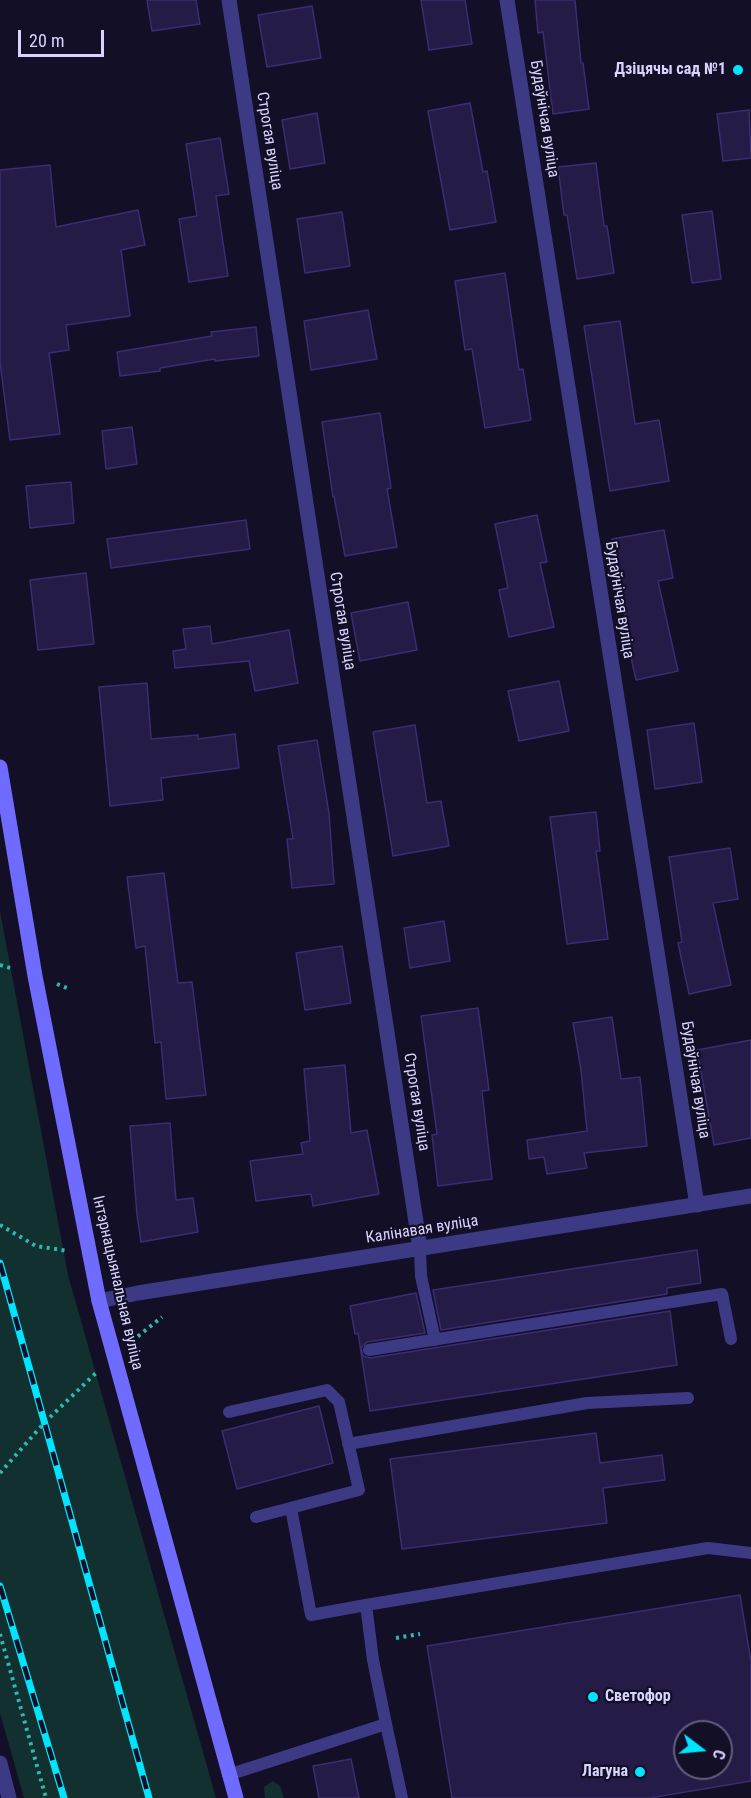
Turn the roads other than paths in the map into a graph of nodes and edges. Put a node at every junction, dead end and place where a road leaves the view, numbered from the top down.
1 (229, 0) edge
2 (507, 0) edge
3 (0, 767) edge
4 (751, 1196) edge
5 (697, 1205) junction
6 (420, 1248) junction
7 (99, 1301) junction
8 (731, 1339) dead end
9 (435, 1341) junction
10 (369, 1350) dead end
11 (688, 1398) dead end
12 (229, 1412) dead end
13 (348, 1444) junction
14 (291, 1508) junction
15 (256, 1517) dead end
16 (751, 1553) edge
17 (366, 1605) junction
18 (386, 1724) junction
19 (0, 1763) edge
20 (228, 1774) junction
21 (9, 1798) edge
22 (236, 1798) edge
23 (402, 1798) edge

1 - 6 street, Строгая вуліца
2 - 5 street, Будаўнічая вуліца
3 - 7 main road, Інтэрнацыянальная вуліца
4 - 5 street, Калінавая вуліца
5 - 6 street, Калінавая вуліца
6 - 7 street, Калінавая вуліца
6 - 9 lane
7 - 20 main road, Інтэрнацыянальная вуліца
8 - 9 lane
9 - 10 lane
11 - 13 lane
12 - 13 lane
13 - 14 lane
14 - 15 lane
14 - 17 lane
16 - 17 lane
17 - 18 lane
18 - 20 lane
18 - 23 lane
19 - 21 street
20 - 22 main road, Інтэрнацыянальная вуліца

